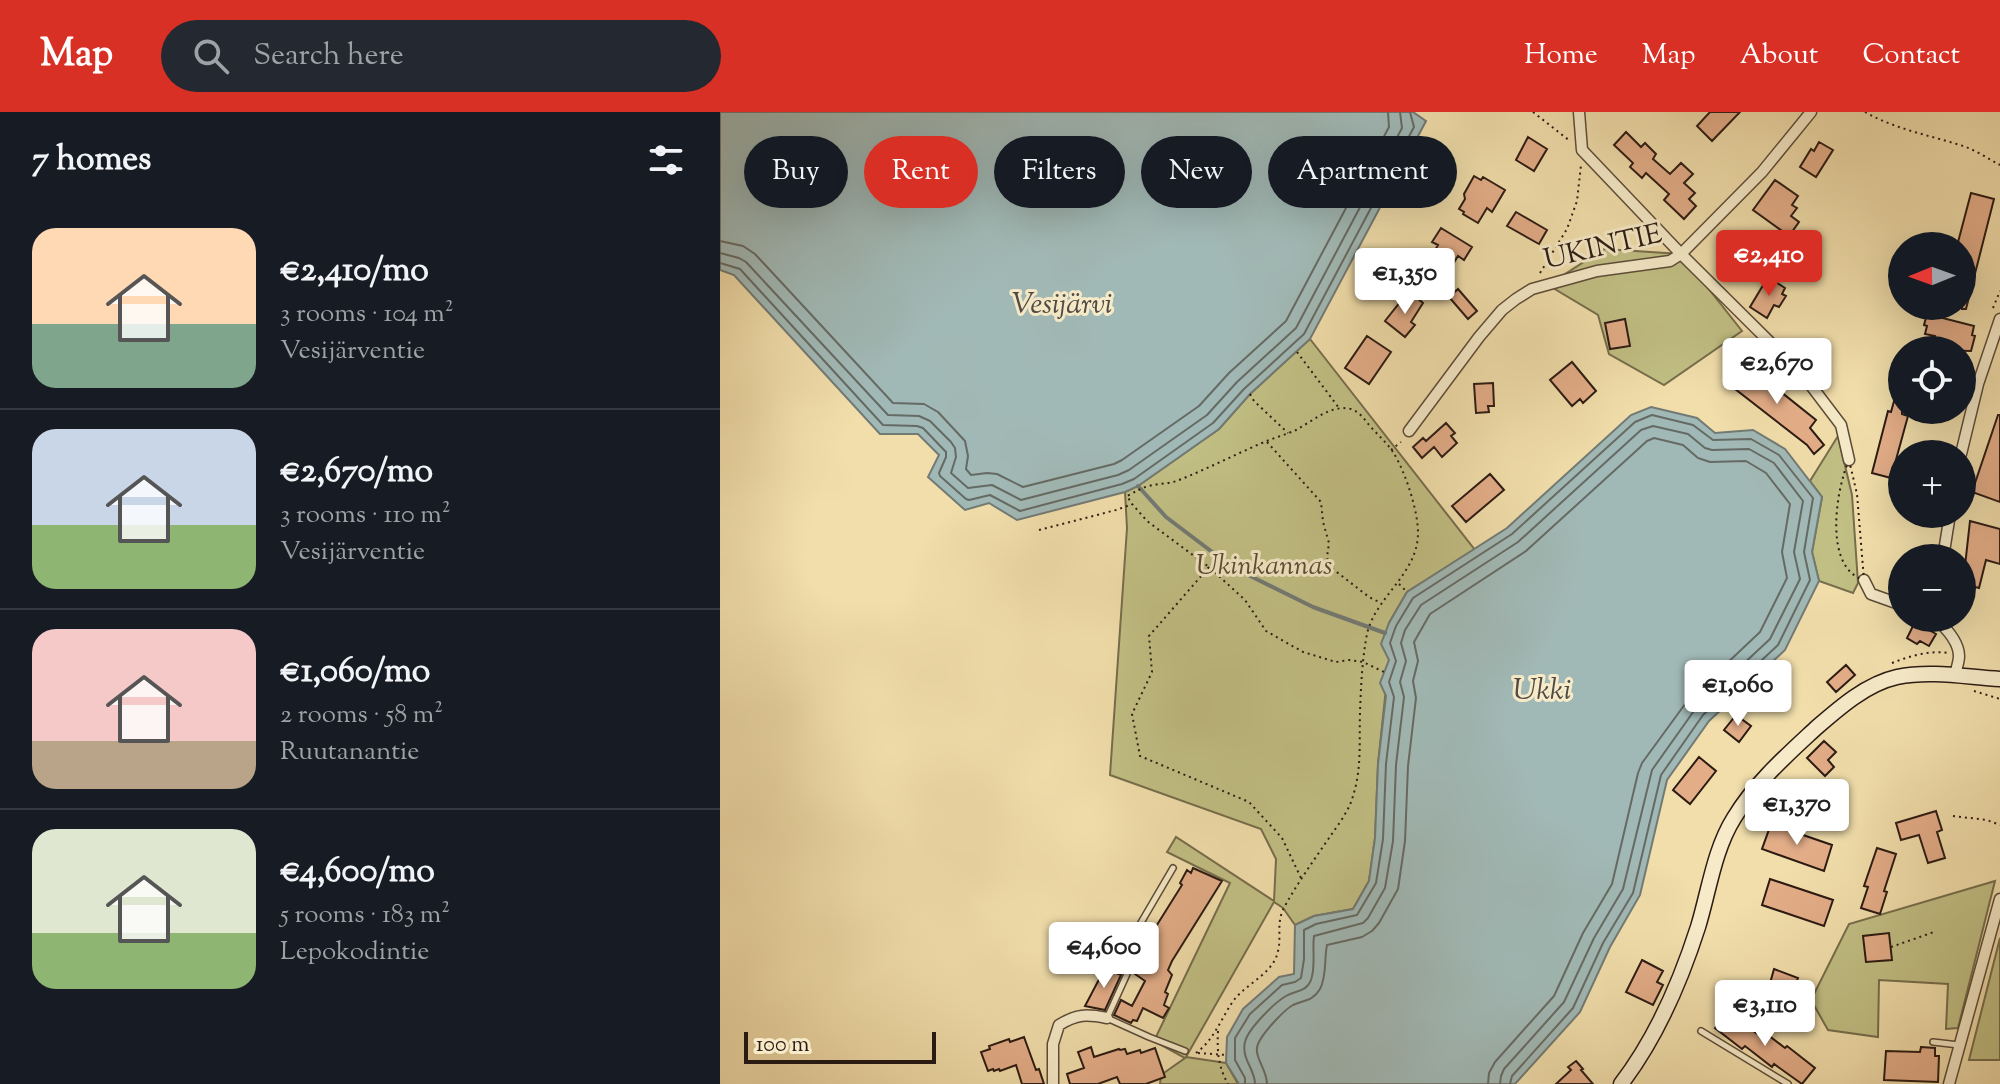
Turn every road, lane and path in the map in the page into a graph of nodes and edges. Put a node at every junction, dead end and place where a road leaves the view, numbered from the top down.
1 (1533, 112) edge
2 (1579, 112) edge
3 (1811, 112) edge
4 (1865, 112) edge
5 (1582, 150) junction
6 (2000, 165) edge
7 (1681, 254) junction
8 (1532, 289) junction
9 (2000, 319) edge
10 (1297, 352) dead end
11 (1250, 394) dead end
12 (1339, 408) junction
13 (1409, 431) joint
14 (1289, 433) junction
15 (1964, 440) edge
16 (1266, 441) junction
17 (1391, 450) junction
18 (1849, 460) junction
19 (1132, 504) junction
20 (1039, 530) dead end
21 (1209, 567) junction
22 (1864, 580) junction
23 (1398, 584) junction
24 (1407, 592) dead end
25 (1888, 600) edge
26 (1382, 603) junction
27 (1948, 632) edge
28 (1959, 655) junction
29 (1363, 662) junction
30 (1384, 672) dead end
31 (2000, 679) edge
32 (1960, 680) junction
33 (1879, 683) junction
34 (2000, 688) edge
35 (2000, 699) edge
36 (1953, 816) dead end
37 (2000, 825) edge
38 (1173, 868) dead end
39 (1302, 879) junction
40 (2000, 899) edge
41 (1934, 932) dead end
42 (1891, 947) dead end
43 (1107, 1018) junction
44 (1218, 1030) junction
45 (1701, 1031) dead end
46 (1933, 1042) dead end
47 (1960, 1045) junction
48 (1185, 1051) dead end
49 (1216, 1054) junction
50 (1226, 1055) dead end
51 (1053, 1084) edge
52 (1228, 1084) edge
53 (1621, 1084) edge
54 (1788, 1084) edge
55 (1949, 1084) edge

1 - 5 path
2 - 5 street
3 - 7 street, UKINTIE
4 - 6 path
5 - 7 street
5 - 8 path
7 - 8 street, UKINTIE
7 - 18 street
8 - 13 street, UKINTIE
9 - 15 street
10 - 12 path
11 - 14 path
12 - 14 path
12 - 17 path
13 - 17 path
14 - 16 path
16 - 19 path
16 - 26 path
17 - 23 path
18 - 22 path
18 - 22 path
19 - 20 path
19 - 21 path
21 - 29 path
21 - 39 path
22 - 25 street
23 - 24 path
23 - 26 path
26 - 29 path
27 - 28 street
28 - 32 street
28 - 33 path
29 - 30 path
29 - 39 path
31 - 32 main road
32 - 33 main road
32 - 34 main road
32 - 35 path
33 - 53 main road
36 - 37 path
38 - 43 lane
39 - 44 path
40 - 47 street
41 - 42 path
43 - 48 lane
43 - 51 street
44 - 49 path
44 - 49 path
45 - 54 lane
46 - 47 lane
47 - 55 street
49 - 50 path
49 - 52 path

